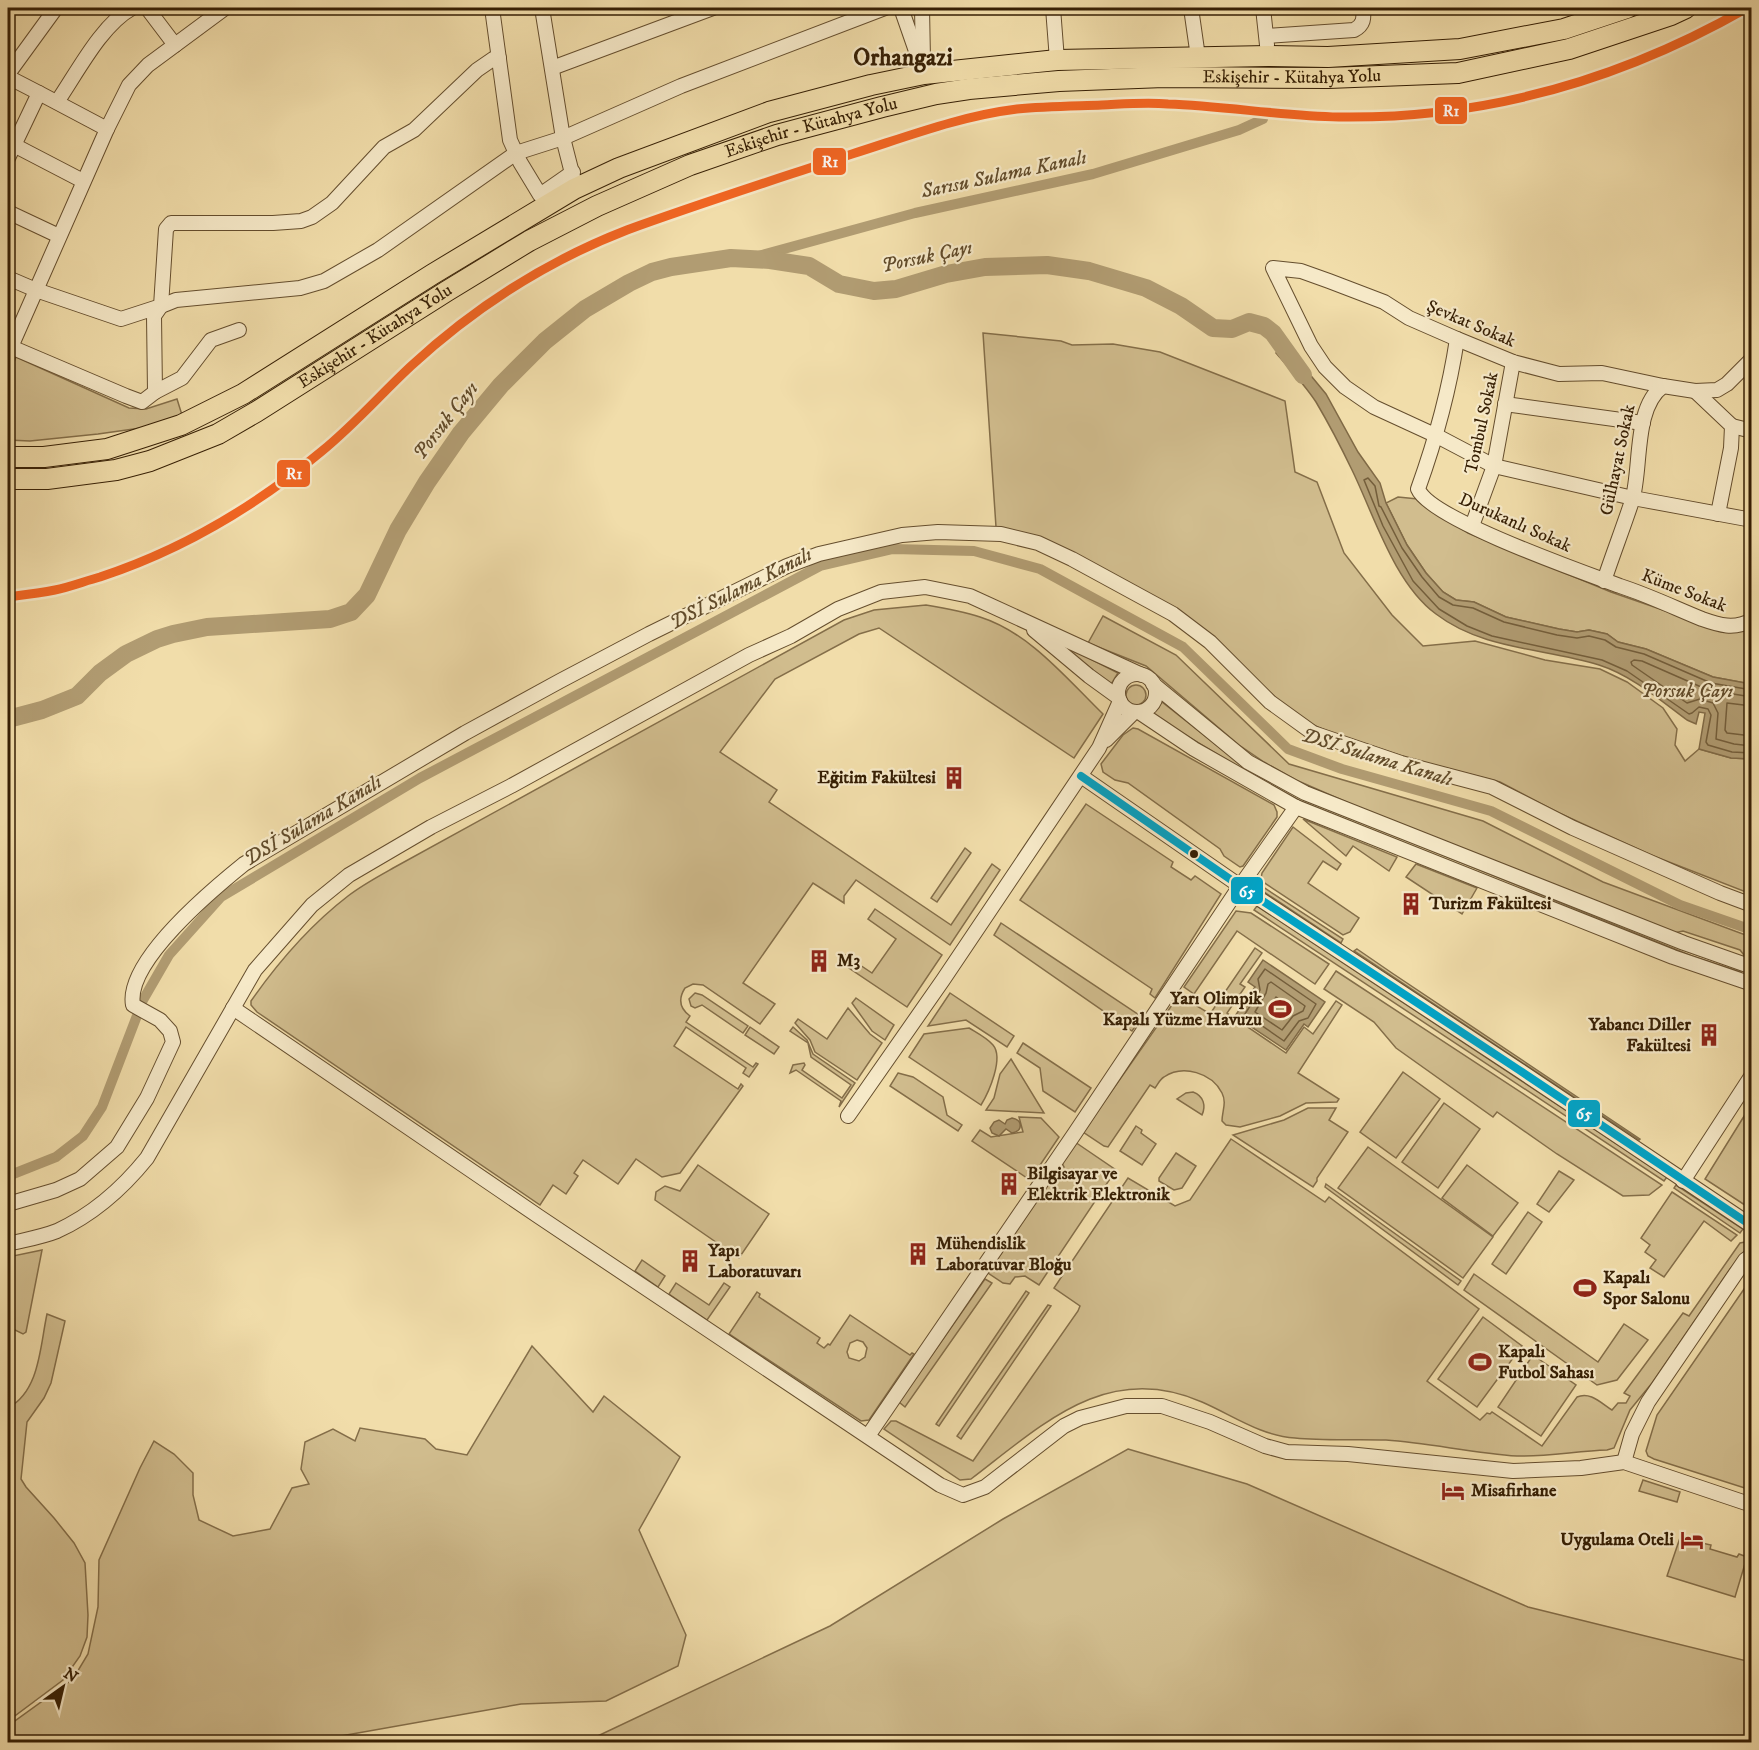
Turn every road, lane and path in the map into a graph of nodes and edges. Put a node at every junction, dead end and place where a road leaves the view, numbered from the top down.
1 (56, 8) edge
2 (132, 8) edge
3 (147, 8) edge
4 (225, 8) edge
5 (492, 8) edge
6 (713, 8) edge
7 (885, 8) edge
8 (901, 8) edge
9 (922, 8) edge
10 (1053, 8) edge
11 (1191, 8) edge
12 (1263, 8) edge
13 (1363, 8) edge
14 (1627, 8) edge
15 (1686, 8) edge
16 (547, 9) edge
17 (1267, 36) junction
18 (175, 45) junction
19 (1268, 56) junction
20 (1198, 57) junction
21 (499, 58) junction
22 (1057, 60) junction
23 (552, 68) junction
24 (924, 74) junction
25 (8, 76) edge
26 (1059, 81) junction
27 (39, 93) junction
28 (57, 102) junction
29 (106, 129) junction
30 (564, 138) junction
31 (11, 143) edge
32 (516, 153) junction
33 (8, 158) edge
34 (83, 181) junction
35 (574, 181) junction
36 (8, 212) edge
37 (59, 236) junction
38 (8, 278) edge
39 (36, 290) junction
40 (161, 306) junction
41 (239, 330) dead end
42 (1457, 339) junction
43 (9, 349) edge
44 (1752, 359) edge
45 (1513, 362) junction
46 (1663, 386) junction
47 (1695, 391) junction
48 (155, 392) junction
49 (1505, 404) junction
50 (1643, 423) junction
51 (1732, 426) junction
52 (1752, 431) edge
53 (1437, 436) junction
54 (8, 457) edge
55 (1494, 466) junction
56 (8, 479) edge
57 (1633, 498) junction
58 (1718, 514) junction
59 (1752, 520) edge
60 (1472, 526) junction
61 (1604, 581) junction
62 (1019, 618) junction
63 (1752, 620) edge
64 (1147, 679) junction
65 (1119, 699) junction
66 (1137, 712) junction
67 (1099, 748) junction
68 (1081, 776) junction
69 (1296, 807) junction
70 (1240, 886) junction
71 (1752, 905) edge
72 (1752, 968) edge
73 (1752, 984) edge
74 (233, 1008) junction
75 (1752, 1075) edge
76 (848, 1116) dead end
77 (1683, 1181) junction
78 (8, 1204) edge
79 (1752, 1226) edge
80 (8, 1244) edge
81 (1752, 1255) edge
82 (868, 1436) junction
83 (1624, 1462) junction
84 (1752, 1505) edge

1 - 25 street
2 - 28 street
3 - 18 street
4 - 18 street
5 - 21 street
6 - 23 street
7 - 30 street
8 - 24 street
9 - 24 street
10 - 22 street
11 - 20 street
12 - 17 street
13 - 17 street
14 - 19 highway, Eskişehir - Kütahya Yolu
15 - 26 highway, Eskişehir - Kütahya Yolu
16 - 23 street
17 - 19 street
18 - 29 street
19 - 20 highway, Eskişehir - Kütahya Yolu
20 - 22 highway, Eskişehir - Kütahya Yolu
21 - 32 street
21 - 40 street
22 - 24 highway, Eskişehir - Kütahya Yolu
22 - 26 highway
23 - 30 street
24 - 35 highway, Eskişehir - Kütahya Yolu
25 - 27 street
26 - 56 highway, Eskişehir - Kütahya Yolu
27 - 28 street
27 - 31 street
28 - 29 street
29 - 34 street
30 - 32 street
30 - 35 street
31 - 33 street
31 - 34 street
32 - 35 street
32 - 40 street
34 - 37 street
35 - 54 highway, Eskişehir - Kütahya Yolu
36 - 37 street
37 - 39 street
38 - 39 street
39 - 40 street
39 - 43 street
40 - 48 street
41 - 48 street
42 - 45 street, Şevkat Sokak
42 - 53 street
42 - 53 street, Şevkat Sokak
43 - 48 street
44 - 47 street, Şevkat Sokak
45 - 46 street, Şevkat Sokak
45 - 49 street, Tombul Sokak
46 - 47 street, Şevkat Sokak
46 - 50 street, Gülhayat Sokak
47 - 51 street
49 - 50 street
49 - 55 street, Tombul Sokak
50 - 57 street, Gülhayat Sokak
51 - 52 street
51 - 58 street
53 - 55 street
53 - 60 street, Durukanlı Sokak
55 - 57 street
55 - 60 street, Tombul Sokak
57 - 58 street
57 - 61 street, Gülhayat Sokak
58 - 59 street
60 - 61 street, Durukanlı Sokak
61 - 63 street, Küme Sokak
62 - 64 street
62 - 65 street
62 - 74 street
64 - 65 street
64 - 66 street
64 - 72 street
65 - 66 street
65 - 67 street
66 - 67 street
66 - 69 street
67 - 68 street
68 - 70 street
68 - 76 street
69 - 70 street
69 - 73 street
70 - 77 street
70 - 82 street
71 - 78 street
74 - 80 street
74 - 82 street
75 - 77 street
77 - 79 street
81 - 83 street
82 - 83 street
83 - 84 street

